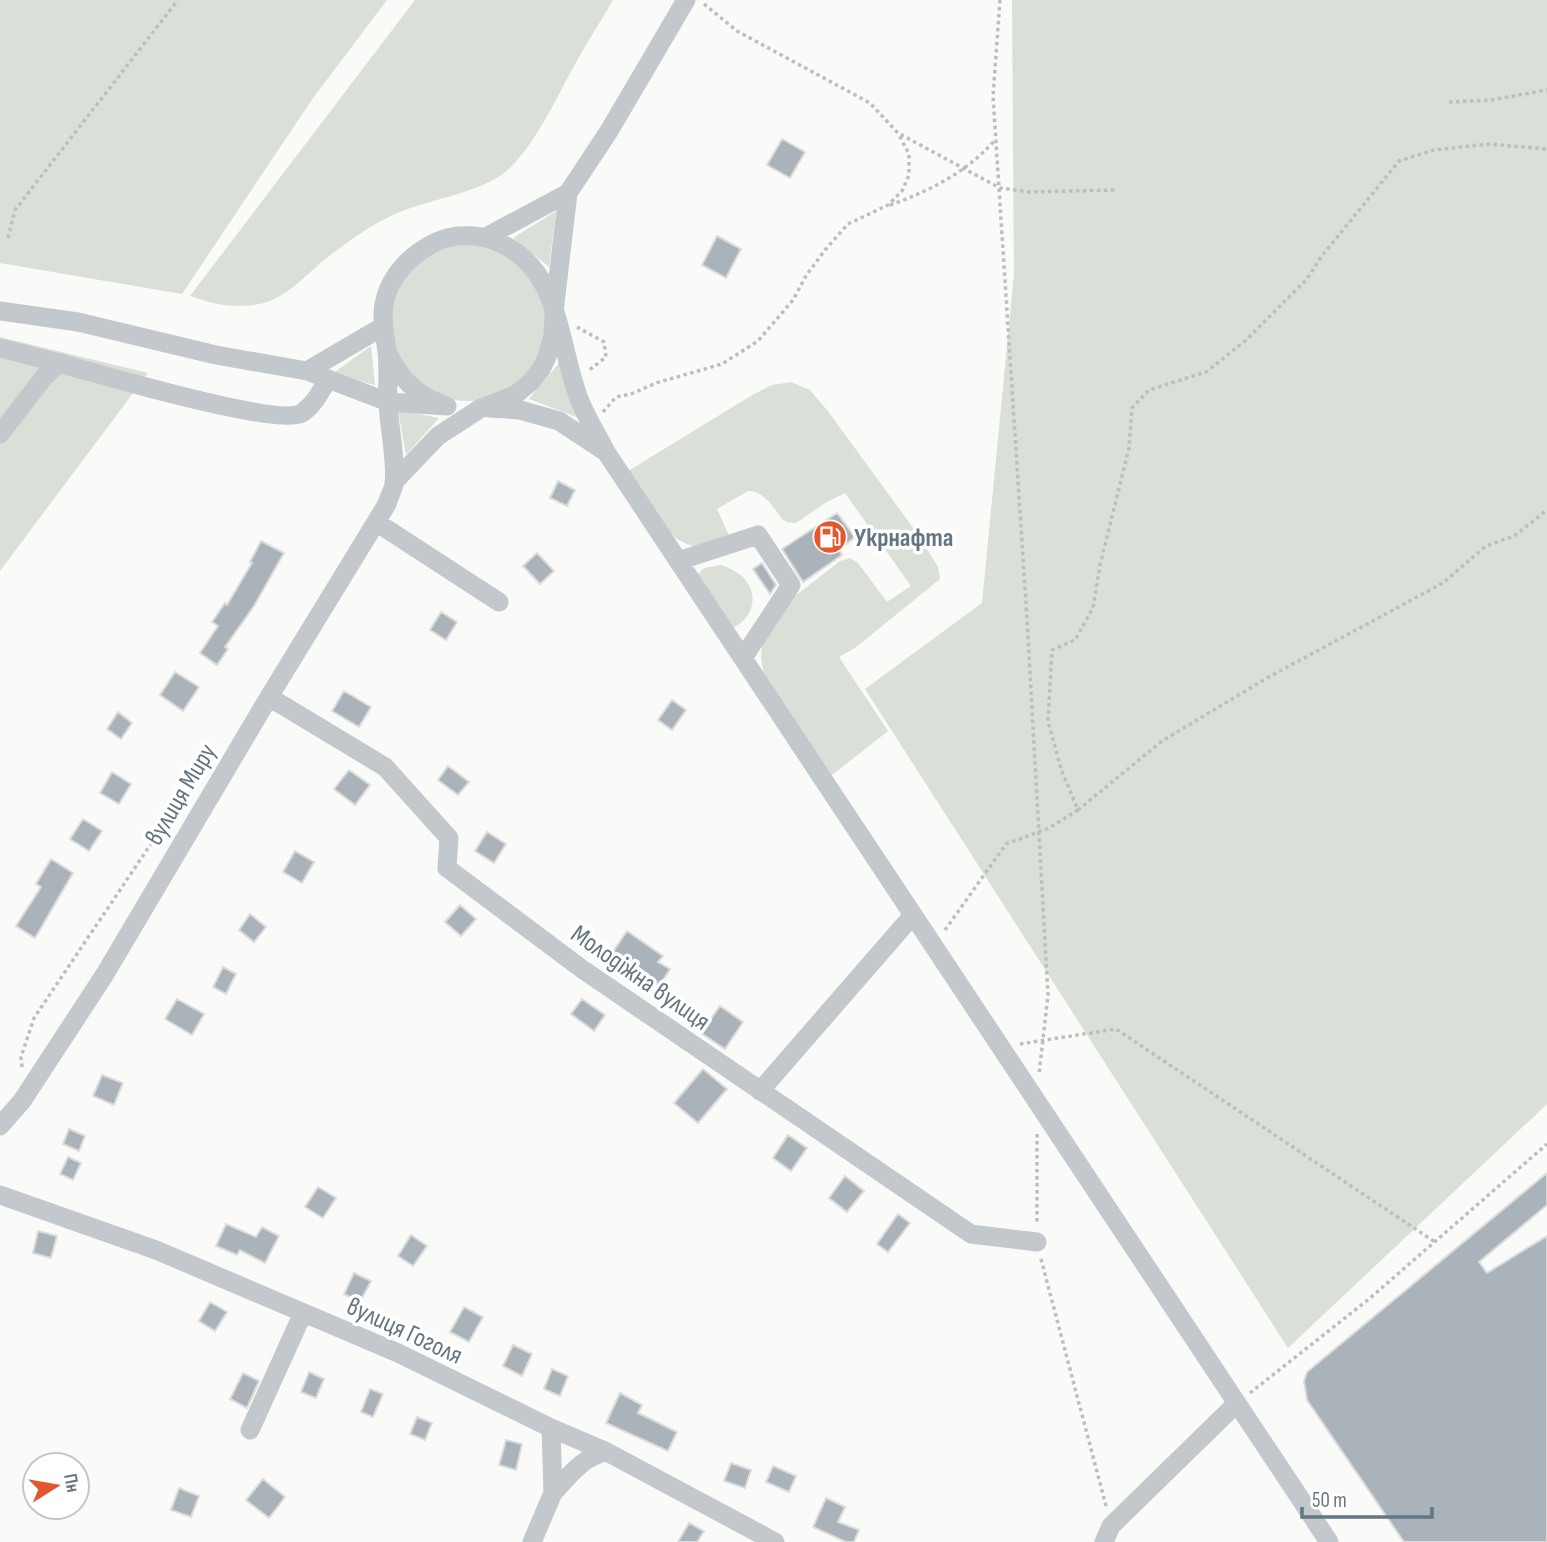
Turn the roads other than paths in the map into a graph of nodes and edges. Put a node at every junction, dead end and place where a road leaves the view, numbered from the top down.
1 (687, 0) edge
2 (568, 194) junction
3 (486, 237) junction
4 (0, 311) edge
5 (561, 317) junction
6 (382, 327) junction
7 (0, 348) edge
8 (387, 351) junction
9 (59, 363) junction
10 (307, 371) junction
11 (328, 379) junction
12 (388, 402) junction
13 (447, 406) junction
14 (481, 408) junction
15 (0, 434) edge
16 (606, 452) junction
17 (394, 482) junction
18 (376, 522) junction
19 (678, 561) junction
20 (499, 602) dead end
21 (743, 658) junction
22 (269, 696) junction
23 (913, 915) junction
24 (760, 1091) junction
25 (0, 1126) edge
26 (0, 1195) edge
27 (1037, 1241) road end
28 (303, 1313) junction
29 (1237, 1403) junction
30 (551, 1428) junction
31 (250, 1430) dead end
32 (607, 1452) junction
33 (553, 1493) junction
34 (1108, 1534) edge
35 (532, 1542) edge
36 (775, 1542) edge
37 (1329, 1542) edge

1 - 2 street
2 - 3 street
2 - 5 street
3 - 5 street
3 - 6 street
4 - 10 street
5 - 14 street
5 - 16 street
6 - 8 street
6 - 10 street
7 - 9 street
8 - 12 street
8 - 13 street
9 - 11 street
9 - 15 street
10 - 11 street
11 - 12 street
12 - 13 street
12 - 17 street
13 - 14 street
14 - 16 street
14 - 17 street
16 - 19 street
17 - 18 street, вулиця Миру
18 - 20 street
18 - 22 street, вулиця Миру
19 - 21 street
19 - 21 street
21 - 23 street
22 - 24 street, Молодіжна вулиця
22 - 25 street, вулиця Миру
23 - 24 street
23 - 29 street
24 - 27 street, Молодіжна вулиця
26 - 28 street, вулиця Гоголя
28 - 30 street, вулиця Гоголя
28 - 31 street
29 - 34 street
29 - 37 street
30 - 32 street, вулиця Гоголя
30 - 33 street
32 - 33 street
32 - 36 street, вулиця Гоголя
33 - 35 street

